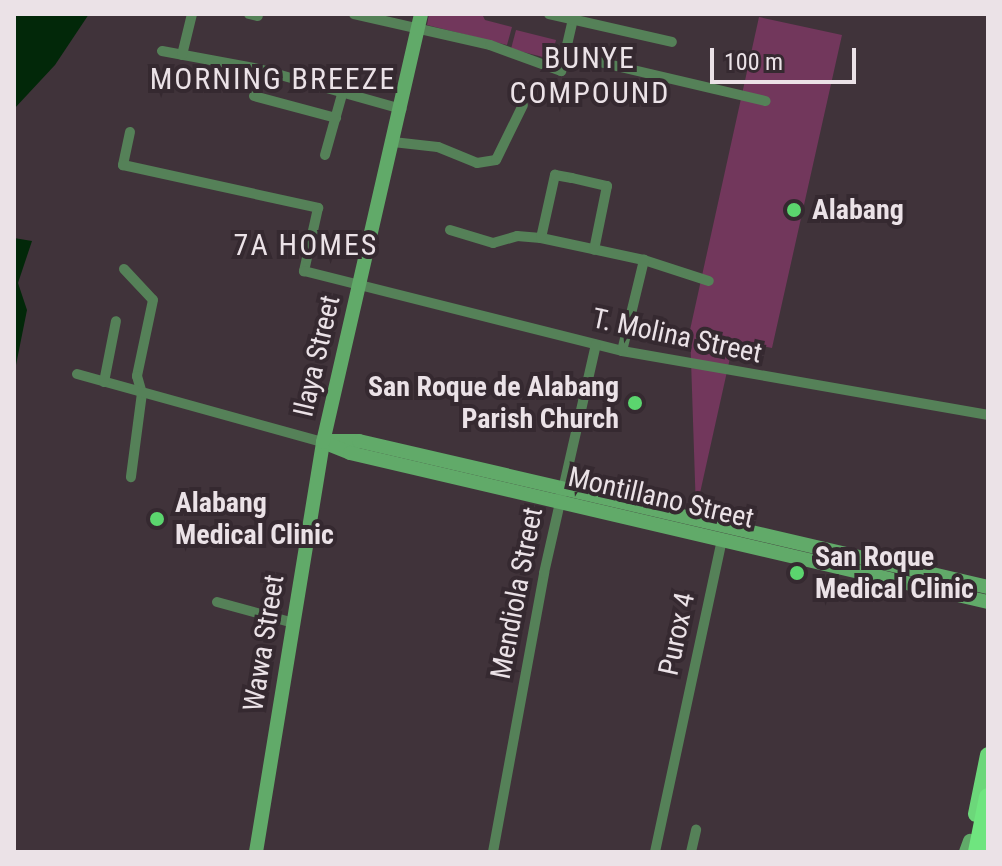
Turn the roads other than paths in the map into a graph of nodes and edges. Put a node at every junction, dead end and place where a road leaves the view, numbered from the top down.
1 (192, 14) edge
2 (354, 14) edge
3 (549, 14) edge
4 (573, 19) junction
5 (420, 22) edge
6 (672, 42) dead end
7 (162, 51) dead end
8 (565, 54) junction
9 (182, 55) junction
10 (343, 91) junction
11 (254, 96) dead end
12 (766, 101) dead end
13 (523, 105) dead end
14 (401, 109) junction
15 (336, 118) junction
16 (130, 132) dead end
17 (393, 142) junction
18 (325, 155) dead end
19 (450, 230) dead end
20 (541, 238) junction
21 (594, 250) junction
22 (644, 260) junction
23 (124, 269) dead end
24 (709, 281) dead end
25 (359, 288) junction
26 (116, 321) dead end
27 (596, 345) junction
28 (622, 351) junction
29 (77, 374) dead end
30 (104, 382) junction
31 (142, 393) junction
32 (988, 415) edge
33 (323, 442) junction
34 (131, 477) dead end
35 (560, 496) junction
36 (718, 534) junction
37 (988, 587) edge
38 (217, 602) dead end
39 (988, 602) edge
40 (294, 623) junction
41 (988, 755) edge
42 (988, 797) edge
43 (696, 830) dead end
44 (988, 846) edge
45 (971, 848) edge
46 (256, 852) edge
47 (493, 852) edge
48 (655, 852) edge
49 (691, 852) edge

1 - 9 street
2 - 5 street
3 - 4 street
4 - 6 street
4 - 8 street
5 - 8 street
5 - 14 main road, Ilaya Street
7 - 9 street
8 - 12 street
9 - 10 street
10 - 14 street
10 - 15 street
11 - 15 street
13 - 17 street
14 - 17 main road, Ilaya Street
15 - 18 street
16 - 25 street, T. Molina Street
17 - 25 main road, Ilaya Street
19 - 20 street
20 - 21 street
20 - 21 street
21 - 22 street
22 - 24 street
22 - 28 street
23 - 31 street
25 - 27 street, T. Molina Street
25 - 33 main road, Ilaya Street
26 - 30 street
27 - 28 street, T. Molina Street
27 - 35 street, Mendiola Street
28 - 32 street, T. Molina Street
29 - 30 street, Montillano Street
30 - 31 street, Montillano Street
31 - 33 street, Montillano Street
31 - 34 street
33 - 35 main road, Montillano Street
33 - 40 main road, Wawa Street
35 - 36 main road, Montillano Street
35 - 47 street, Mendiola Street
36 - 37 main road, Montillano Street
36 - 39 main road, Montillano Street
36 - 48 street, Purox 4
38 - 40 street
40 - 46 main road, Wawa Street
41 - 45 highway
42 - 45 highway, bridge
43 - 49 street
44 - 45 highway

